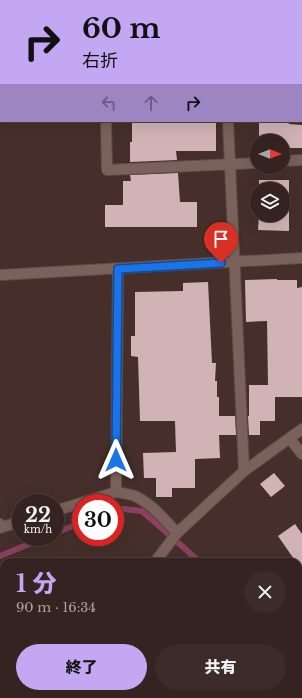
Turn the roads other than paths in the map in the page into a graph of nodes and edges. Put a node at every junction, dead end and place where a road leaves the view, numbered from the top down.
1 (106, 122) edge
2 (228, 122) edge
3 (302, 160) edge
4 (290, 161) edge
5 (250, 164) edge
6 (230, 165) junction
7 (302, 258) edge
8 (235, 262) junction
9 (118, 269) junction
10 (0, 275) edge
11 (302, 429) edge
12 (290, 439) junction
13 (302, 454) edge
14 (244, 471) junction
15 (116, 492) junction
16 (64, 508) edge
17 (0, 524) edge
18 (12, 525) edge
19 (0, 528) edge
20 (176, 535) junction
21 (158, 558) edge

1 - 6 street
2 - 6 street
3 - 4 street
5 - 6 street
6 - 8 street
7 - 8 street
8 - 9 street
8 - 14 street
9 - 10 street
9 - 15 street
11 - 12 street
12 - 13 street
12 - 14 street
14 - 20 street
15 - 16 street
15 - 20 street
17 - 19 street
18 - 19 street
20 - 21 street

